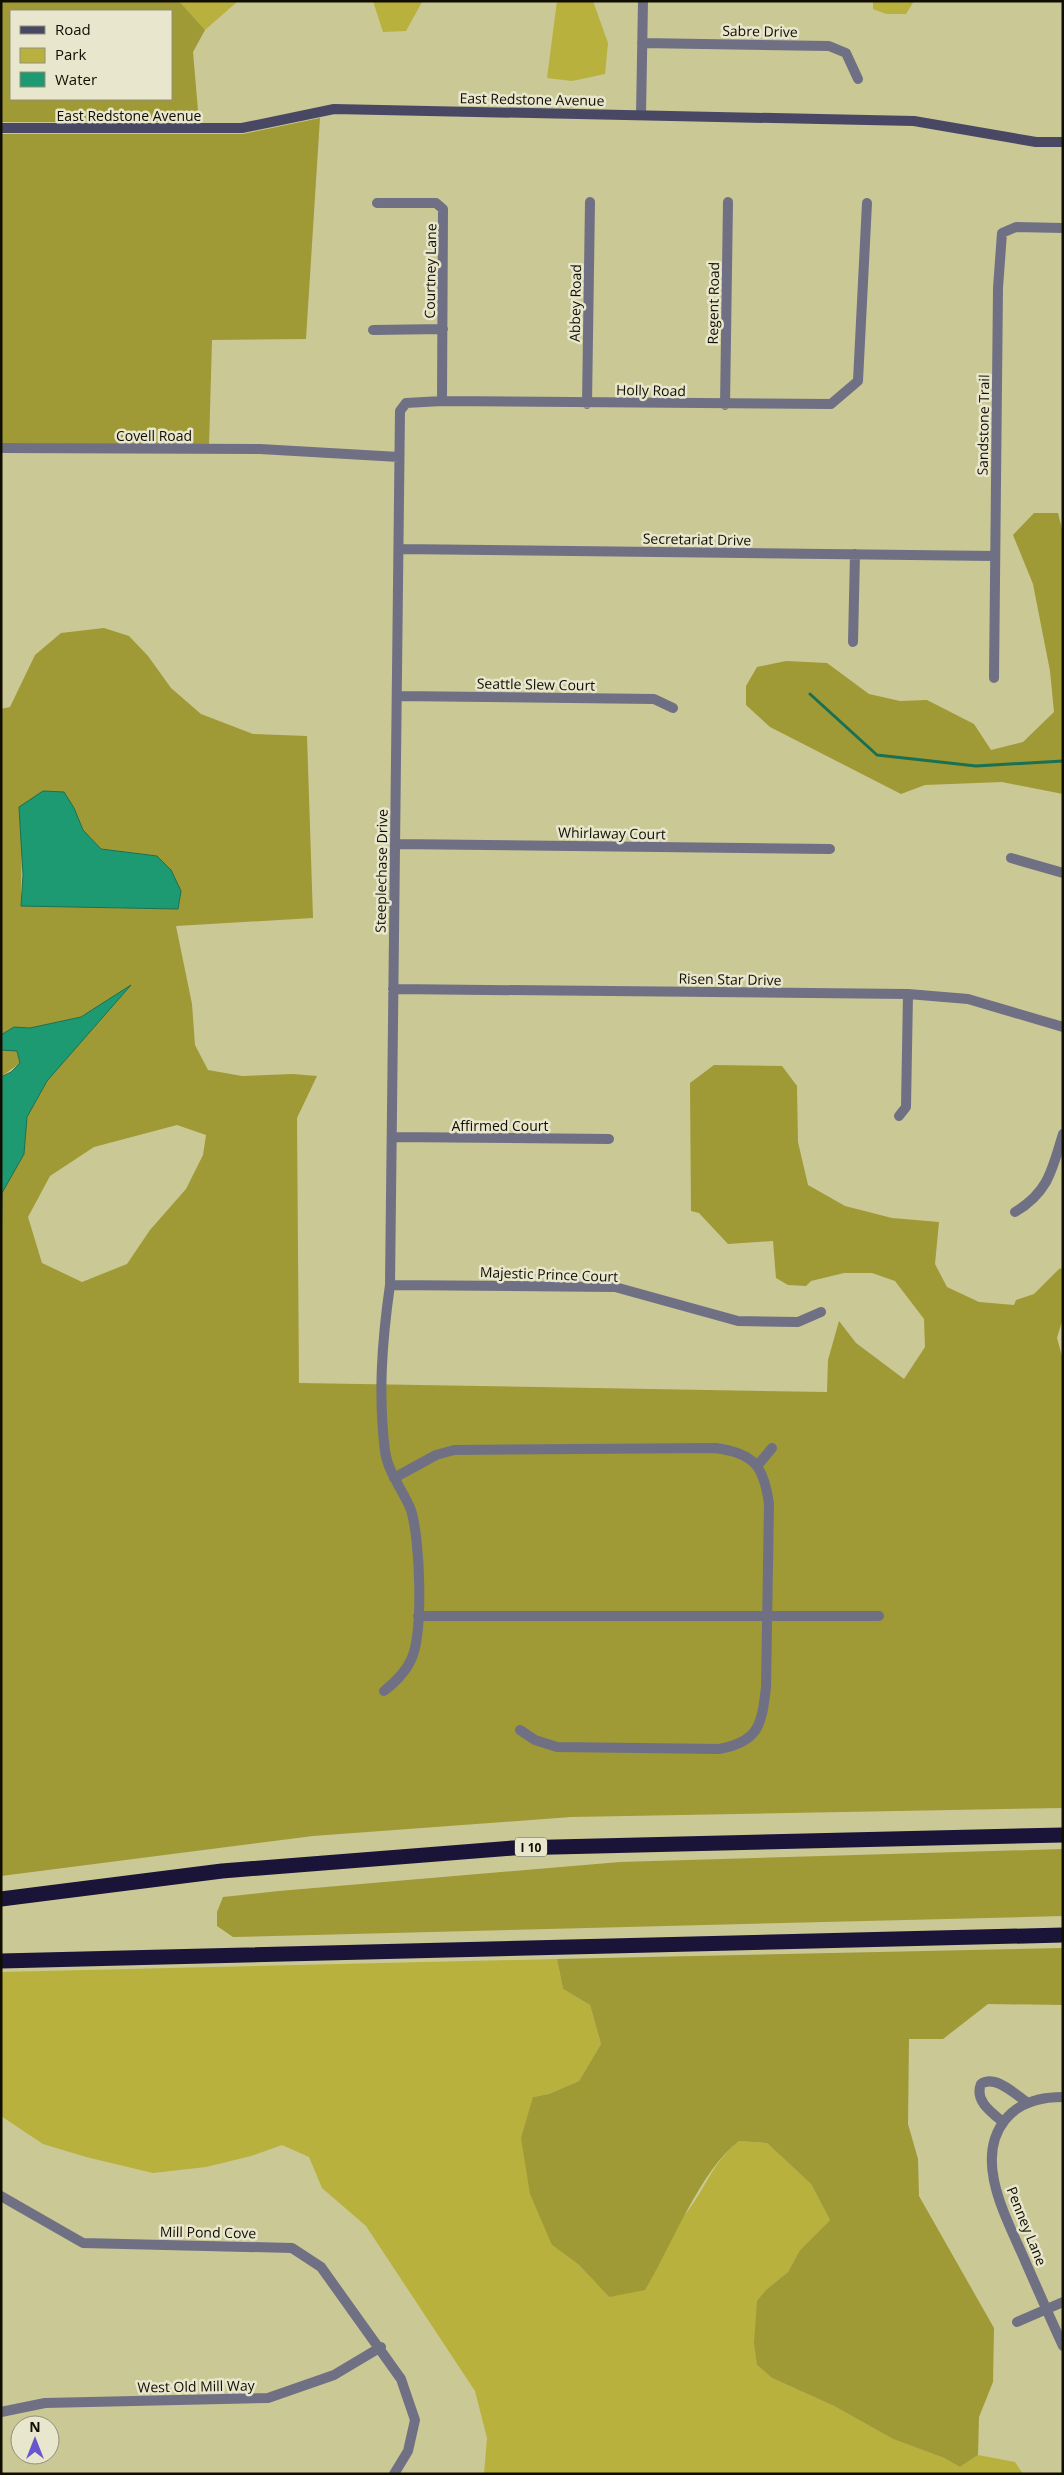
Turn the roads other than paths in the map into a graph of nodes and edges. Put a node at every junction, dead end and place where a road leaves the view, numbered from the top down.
1 (643, 1) edge
2 (642, 43) junction
3 (858, 79) dead end
4 (641, 115) junction
5 (1, 128) edge
6 (1063, 142) edge
7 (590, 202) dead end
8 (728, 202) dead end
9 (377, 203) dead end
10 (867, 203) dead end
11 (1063, 228) edge
12 (443, 329) junction
13 (373, 330) dead end
14 (442, 402) junction
15 (588, 404) junction
16 (725, 405) junction
17 (1, 448) edge
18 (399, 457) junction
19 (399, 549) junction
20 (855, 554) junction
21 (995, 556) junction
22 (853, 642) dead end
23 (994, 678) dead end
24 (397, 696) junction
25 (673, 708) dead end
26 (395, 844) junction
27 (830, 849) dead end
28 (1011, 858) dead end
29 (1063, 874) edge
30 (393, 988) junction
31 (908, 994) junction
32 (1063, 1027) edge
33 (899, 1116) dead end
34 (1063, 1134) edge
35 (392, 1138) junction
36 (608, 1139) dead end
37 (1015, 1212) dead end
38 (390, 1285) junction
39 (821, 1312) dead end
40 (772, 1448) dead end
41 (758, 1465) junction
42 (394, 1478) junction
43 (418, 1616) junction
44 (879, 1616) dead end
45 (766, 1617) junction
46 (384, 1691) dead end
47 (520, 1730) dead end
48 (1063, 1835) edge
49 (1, 1899) edge
50 (1063, 1935) edge
51 (1, 1961) edge
52 (1063, 2098) edge
53 (1028, 2103) junction
54 (1003, 2122) junction
55 (1, 2196) edge
56 (1063, 2302) edge
57 (1047, 2310) junction
58 (1017, 2322) dead end
59 (1063, 2346) edge
60 (380, 2347) junction
61 (1, 2412) edge
62 (394, 2474) edge

1 - 2 street
2 - 3 street, Sabre Drive
2 - 4 street
4 - 5 street, East Redstone Avenue
4 - 6 street, East Redstone Avenue
7 - 15 street, Abbey Road
8 - 16 street, Regent Road
9 - 12 street, Courtney Lane
10 - 16 street, Holly Road
11 - 21 street, Sandstone Trail
12 - 13 street
12 - 14 street, Courtney Lane
14 - 15 street, Holly Road
14 - 18 street, Holly Road
15 - 16 street, Holly Road
17 - 18 street, Covell Road
18 - 19 street, Steeplechase Drive
19 - 20 street, Secretariat Drive
19 - 24 street, Steeplechase Drive
20 - 21 street, Secretariat Drive
20 - 22 street
21 - 23 street, Sandstone Trail
24 - 25 street, Seattle Slew Court
24 - 26 street, Steeplechase Drive
26 - 27 street, Whirlaway Court
26 - 30 street, Steeplechase Drive
28 - 29 street
30 - 31 street, Risen Star Drive
30 - 35 street, Steeplechase Drive
31 - 32 street, Risen Star Drive
31 - 33 street
34 - 37 street
35 - 36 street, Affirmed Court
35 - 38 street, Steeplechase Drive
38 - 39 street, Majestic Prince Court
38 - 42 street, Steeplechase Drive
40 - 41 street
41 - 42 street
41 - 45 street
42 - 43 street, Steeplechase Drive
43 - 45 street
43 - 46 street, Steeplechase Drive
44 - 45 street
45 - 47 street
48 - 49 highway, I 10
50 - 51 highway
52 - 53 street, Penney Lane
53 - 54 street, Penney Lane
53 - 54 street
54 - 57 street, Penney Lane
55 - 60 street, Mill Pond Cove
56 - 57 street
57 - 58 street
57 - 59 street, Penney Lane
60 - 61 street, West Old Mill Way
60 - 62 street, Mill Pond Cove

